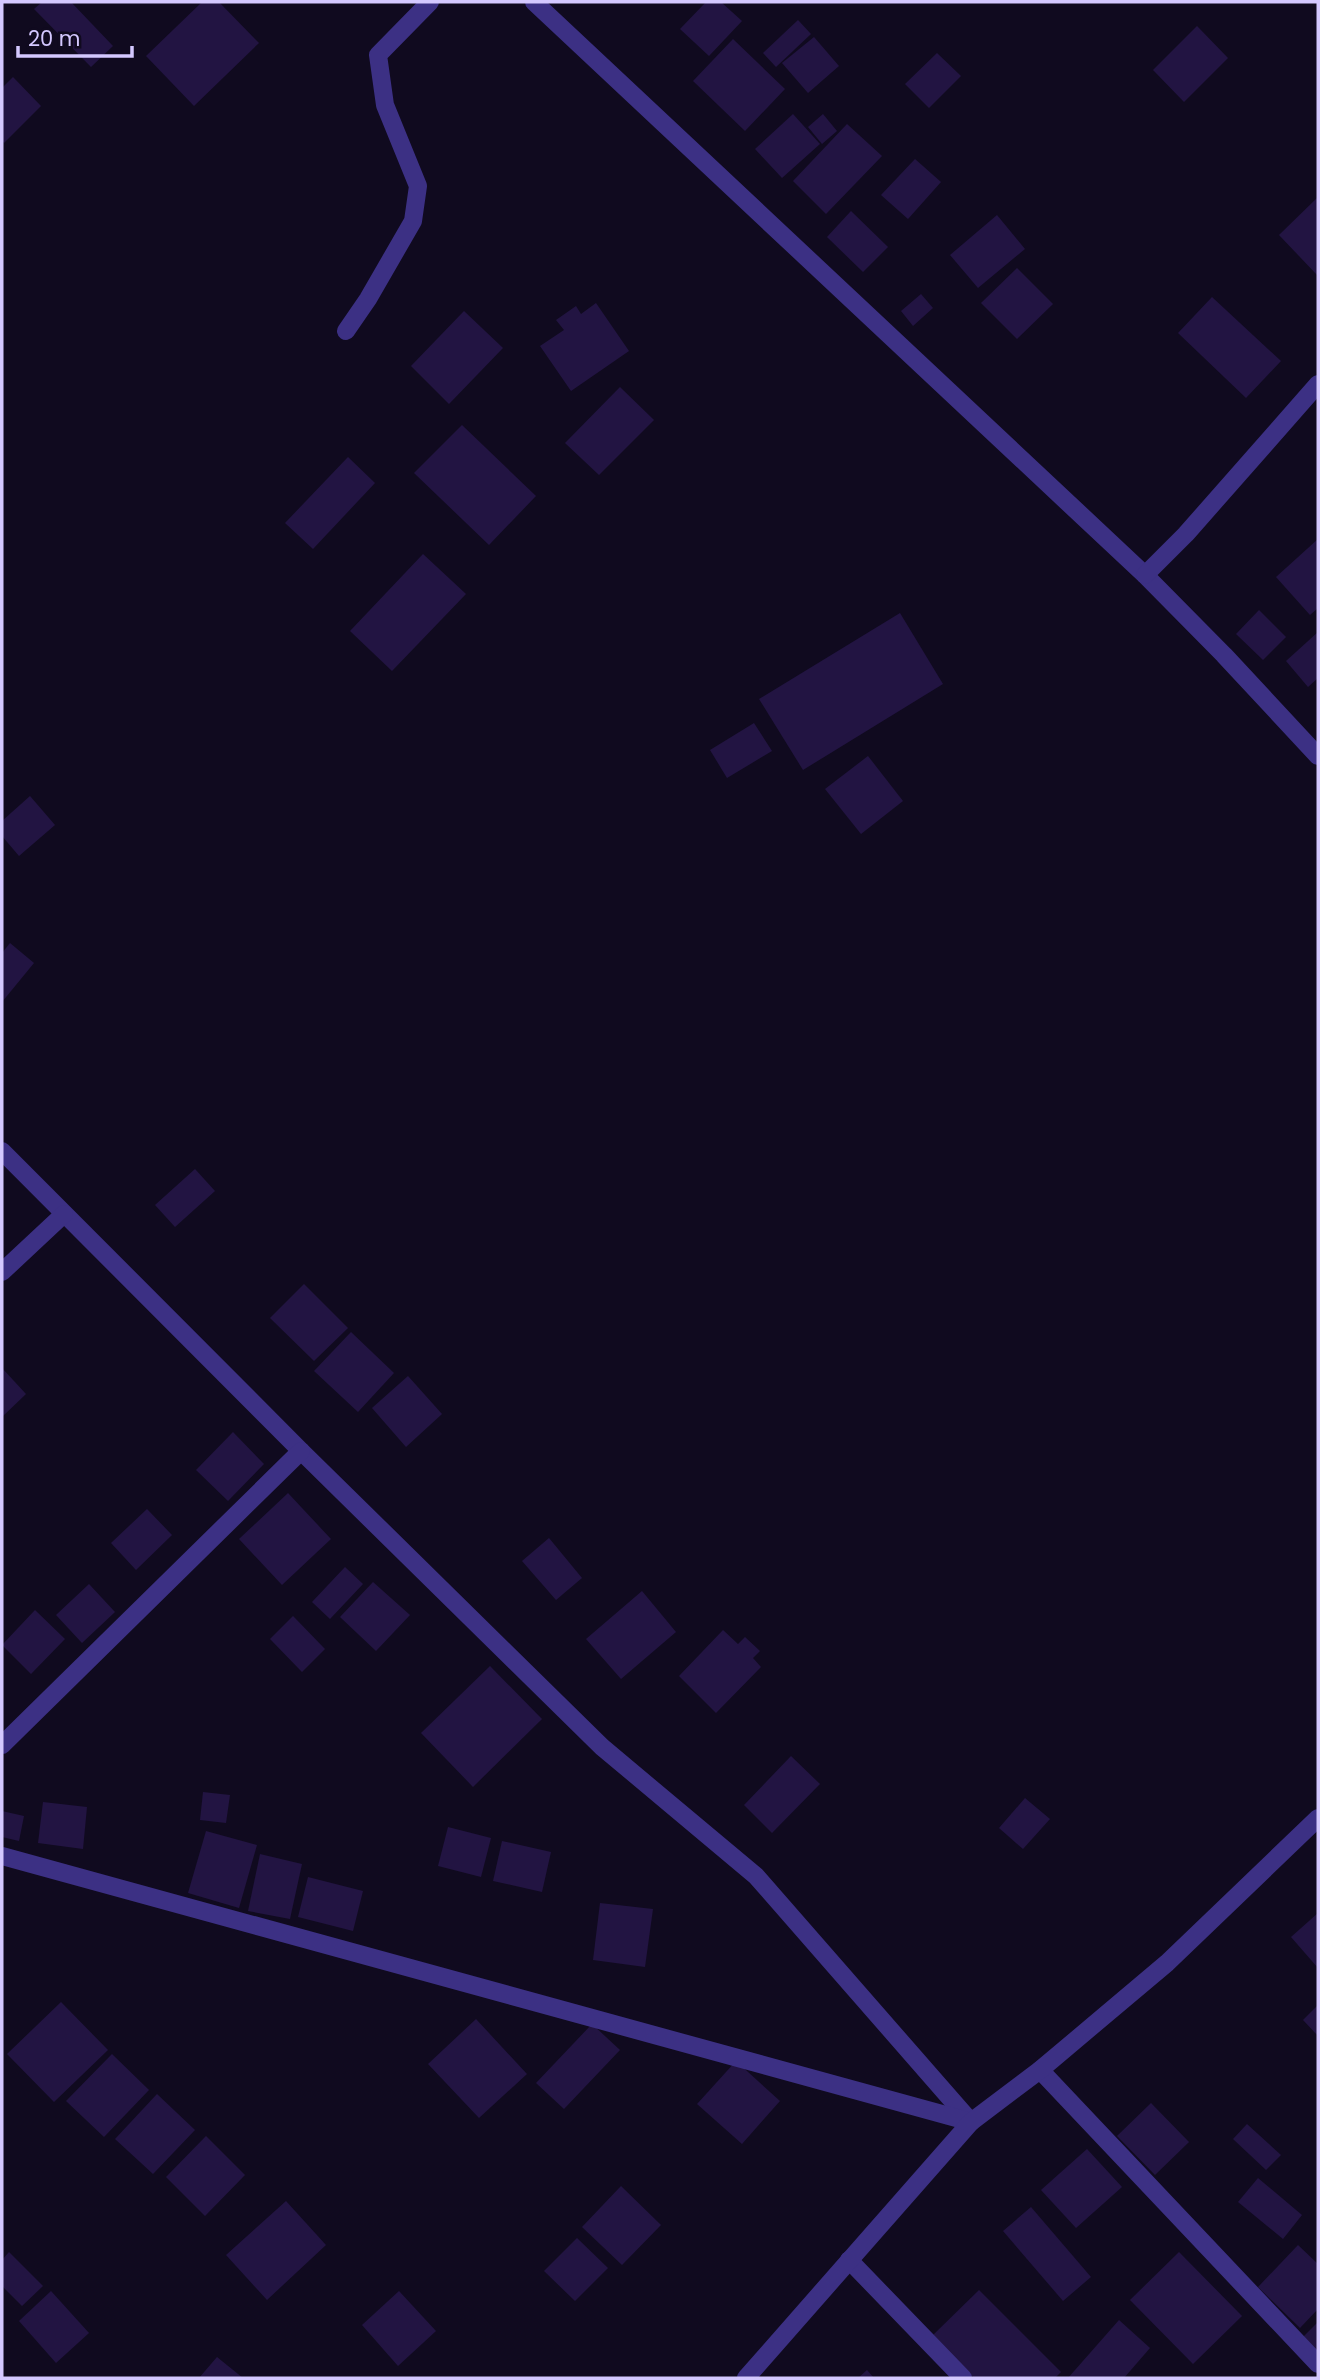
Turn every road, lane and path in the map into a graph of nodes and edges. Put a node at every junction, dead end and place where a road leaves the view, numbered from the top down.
1 (430, 2) edge
2 (534, 2) edge
3 (346, 331) dead end
4 (1318, 384) edge
5 (1145, 575) junction
6 (1318, 756) edge
7 (2, 1151) edge
8 (64, 1214) junction
9 (2, 1272) edge
10 (301, 1451) junction
11 (2, 1745) edge
12 (1315, 1827) edge
13 (2, 1856) edge
14 (1040, 2070) junction
15 (971, 2122) junction
16 (849, 2260) junction
17 (1318, 2364) edge
18 (746, 2378) edge
19 (963, 2378) edge

1 - 3 street
2 - 5 street
4 - 5 street
5 - 6 street
7 - 8 street
8 - 9 street
8 - 10 street
10 - 11 street
10 - 15 street
12 - 14 street
13 - 15 street
14 - 15 street
14 - 17 street
15 - 16 street
16 - 18 street
16 - 19 street

